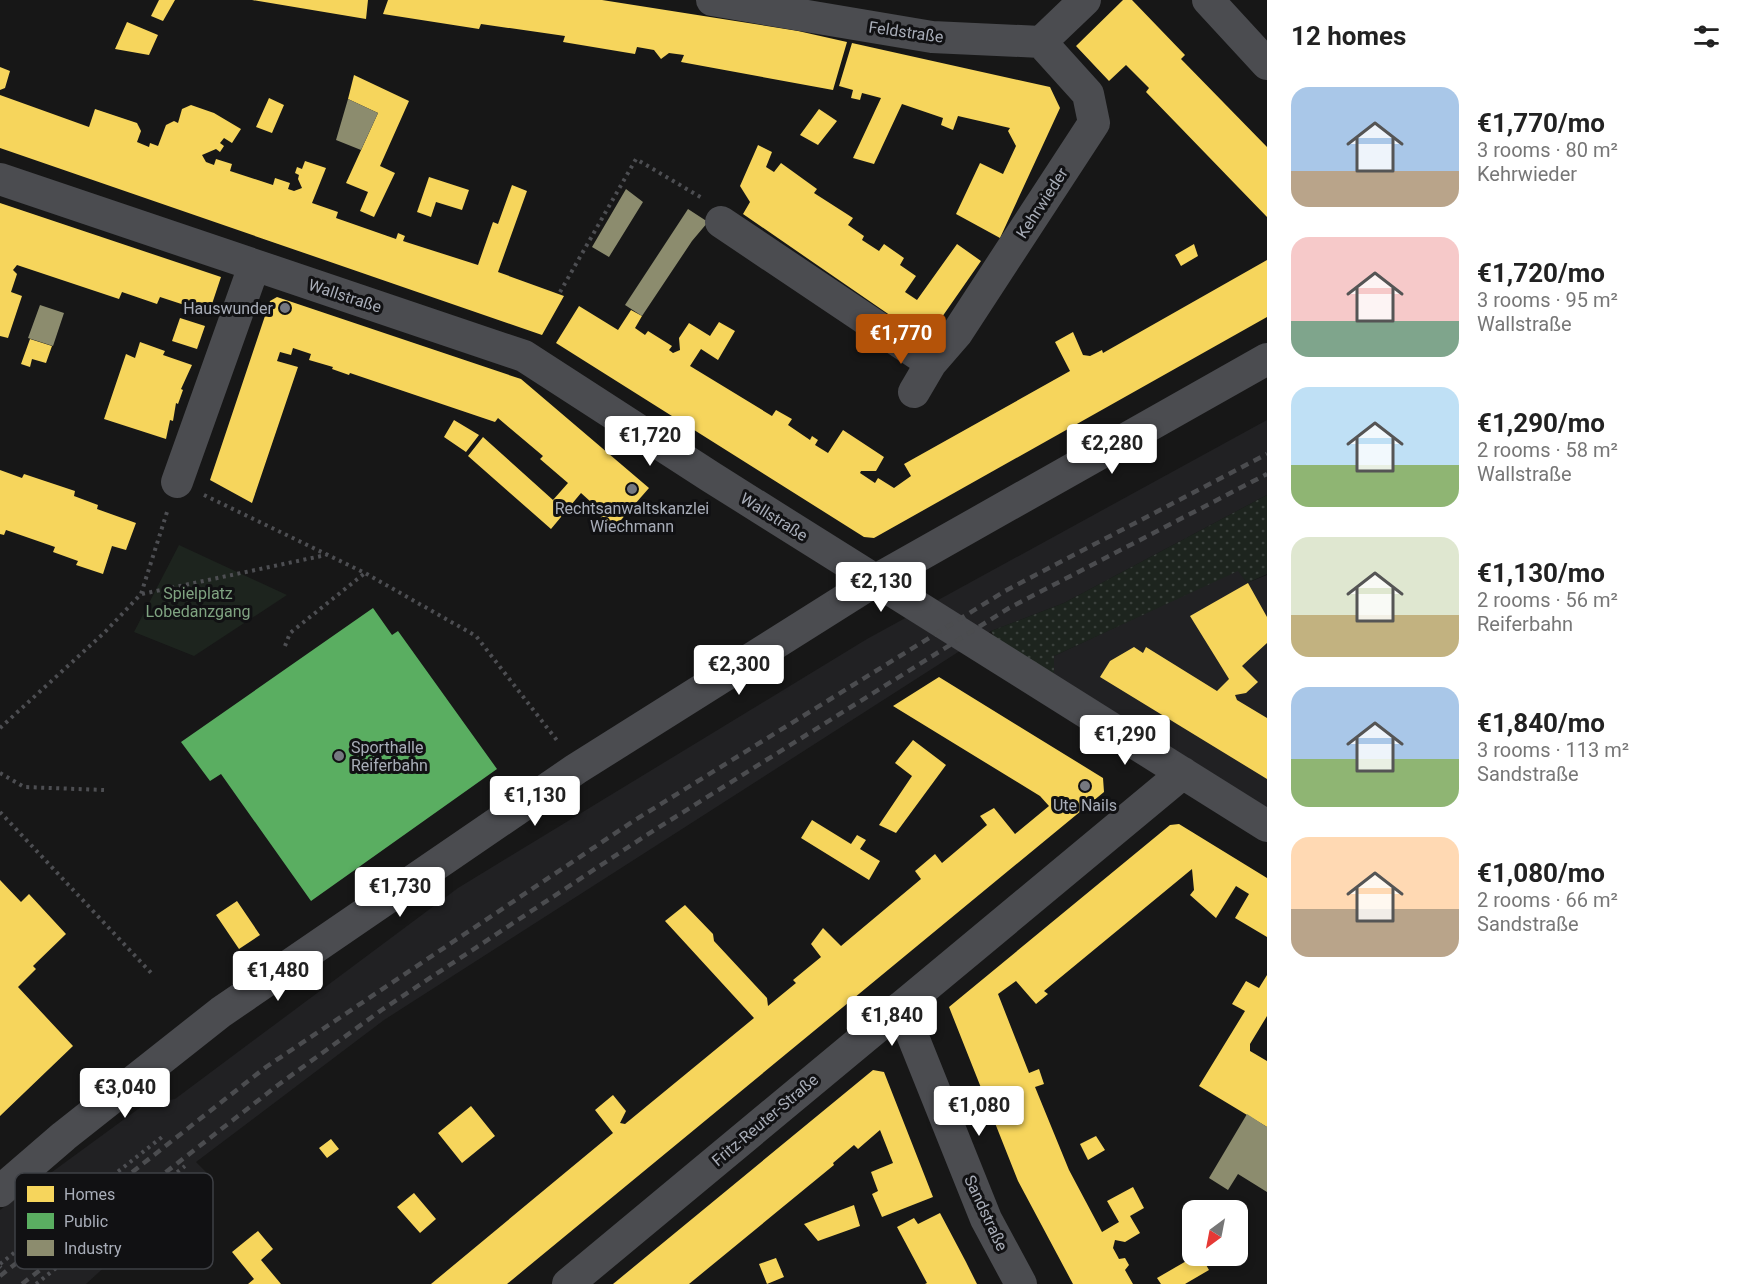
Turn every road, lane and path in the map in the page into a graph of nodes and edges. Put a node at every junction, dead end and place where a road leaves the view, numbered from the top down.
1 (712, 0) edge
2 (1085, 0) edge
3 (1208, 0) edge
4 (1041, 42) junction
5 (1267, 64) edge
6 (0, 179) edge
7 (697, 195) dead end
8 (721, 222) dead end
9 (254, 266) junction
10 (560, 292) dead end
11 (1267, 359) edge
12 (931, 363) junction
13 (914, 392) dead end
14 (177, 482) junction
15 (327, 555) junction
16 (365, 573) junction
17 (876, 580) junction
18 (141, 594) junction
19 (285, 646) dead end
20 (0, 728) edge
21 (560, 744) dead end
22 (0, 773) edge
23 (1183, 773) junction
24 (104, 790) dead end
25 (0, 812) edge
26 (1267, 826) edge
27 (154, 976) dead end
28 (901, 1007) junction
29 (162, 1137) dead end
30 (185, 1166) dead end
31 (21, 1173) edge
32 (117, 1173) edge
33 (176, 1173) edge
34 (15, 1178) edge
35 (0, 1191) edge
36 (15, 1254) edge
37 (0, 1266) edge
38 (55, 1269) edge
39 (36, 1284) edge
40 (568, 1284) edge
41 (1021, 1284) edge

1 - 4 street, Feldstraße
2 - 4 street
3 - 5 street
4 - 12 street, Kehrwieder
6 - 9 street, Wallstraße
7 - 10 path
8 - 12 street
9 - 14 street
9 - 17 street, Wallstraße
11 - 17 street
12 - 13 street, Kehrwieder
14 - 15 path
14 - 18 path
15 - 16 path
15 - 18 path
16 - 19 path
16 - 21 path
17 - 23 street, Wallstraße
17 - 31 street
18 - 20 path
22 - 24 path
23 - 26 street, Wallstraße
23 - 28 street, Fritz-Reuter-Straße
25 - 27 path
28 - 40 street, Fritz-Reuter-Straße
28 - 41 street, Sandstraße
29 - 32 path
30 - 33 path
34 - 35 street
36 - 37 path
38 - 39 path

